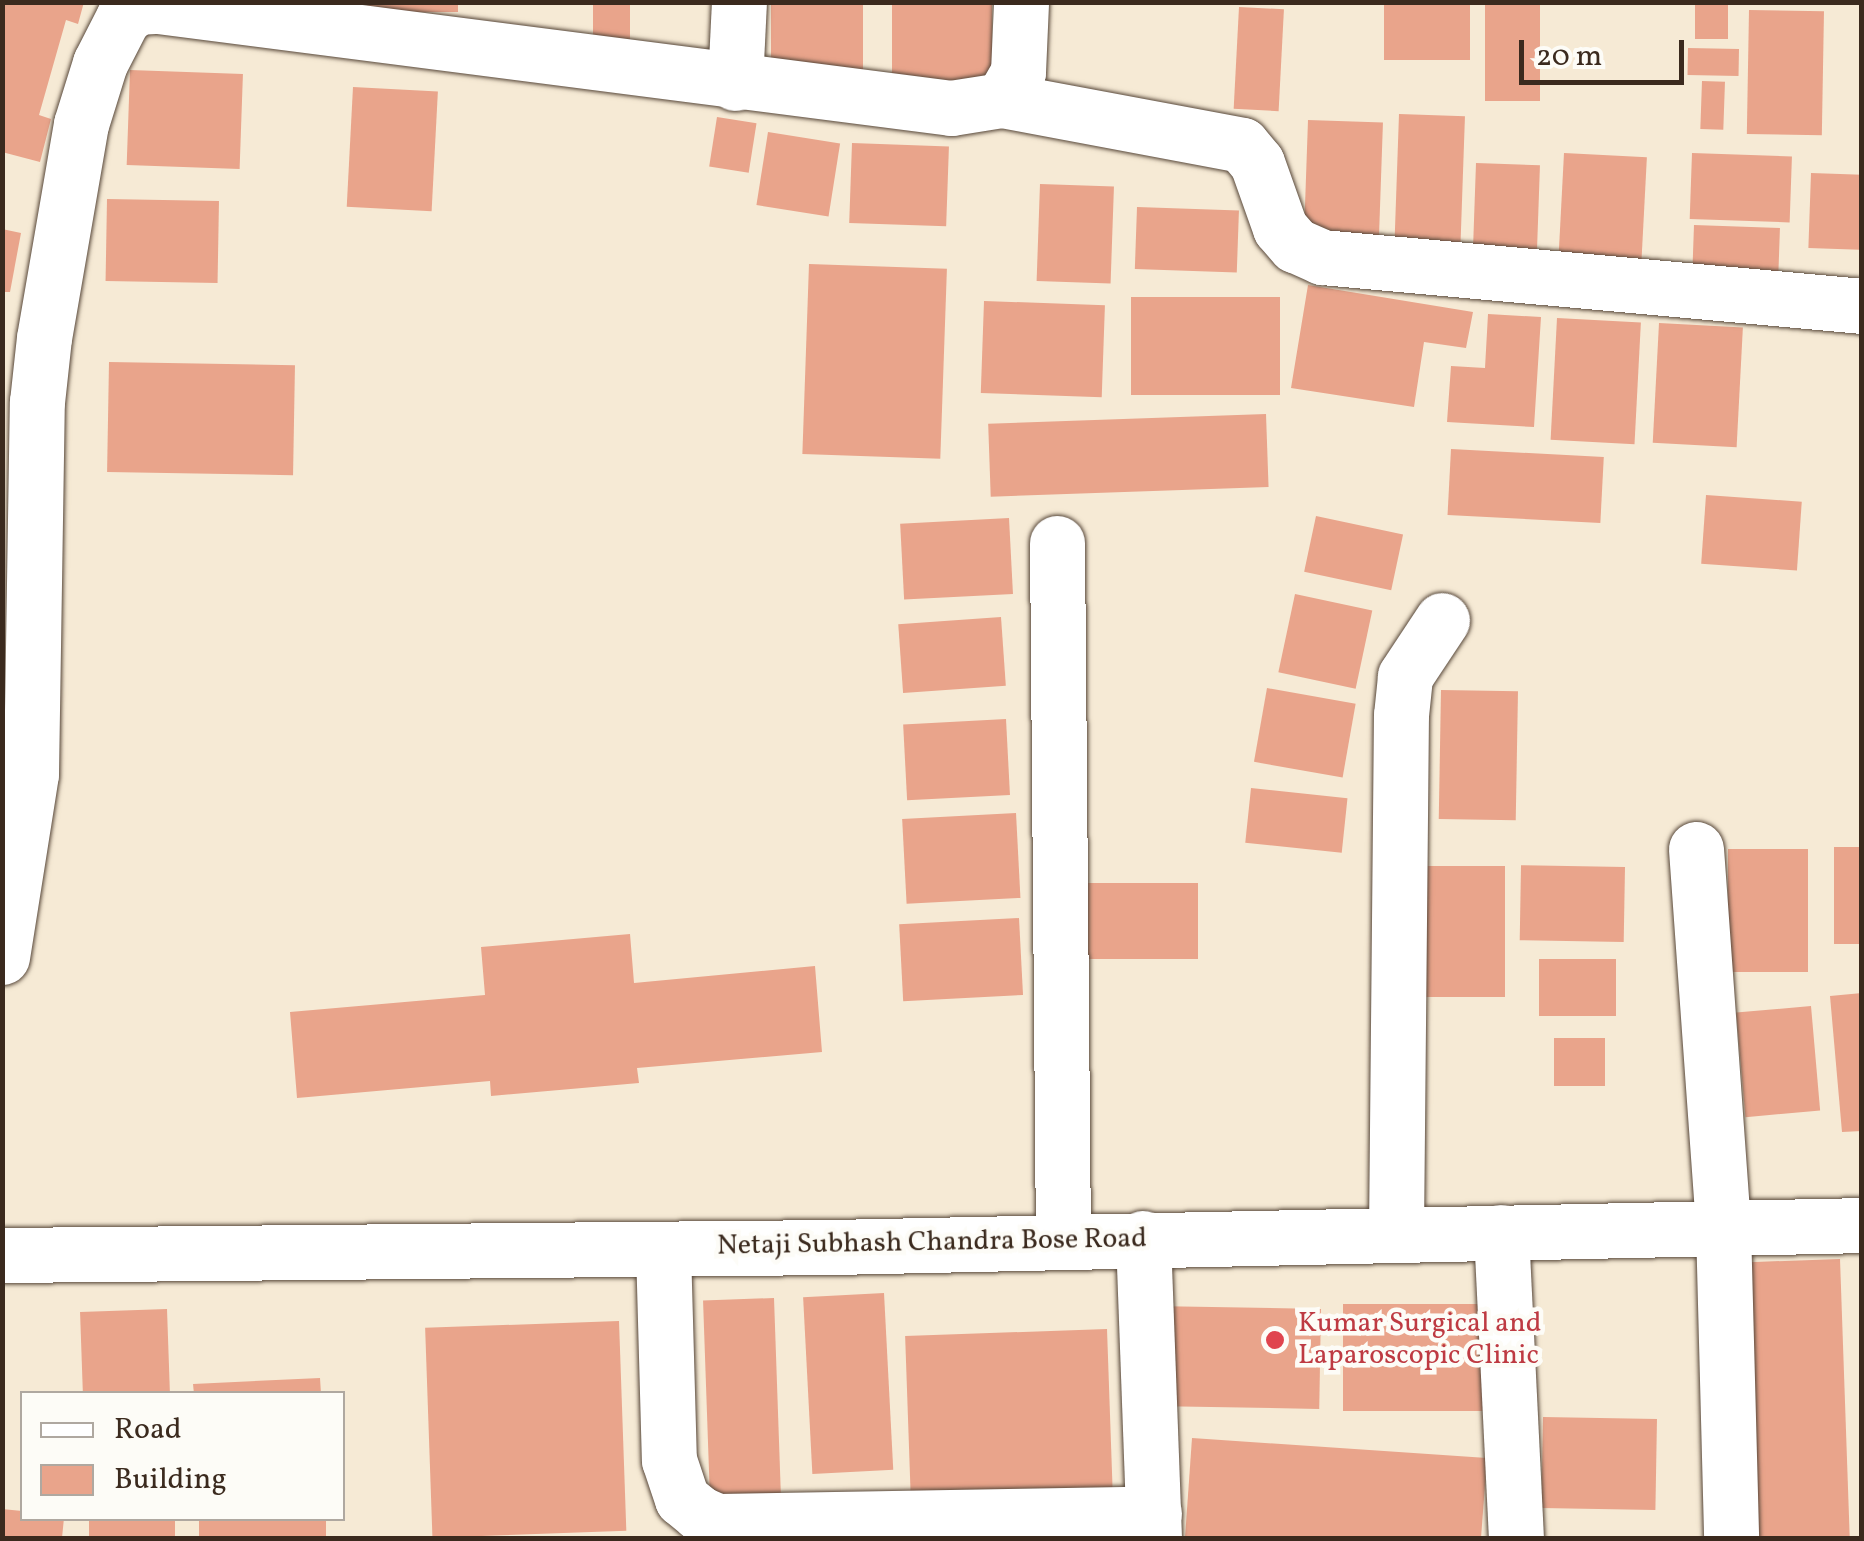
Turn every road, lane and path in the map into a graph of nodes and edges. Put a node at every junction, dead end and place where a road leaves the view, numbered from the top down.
1 (739, 2) edge
2 (1021, 2) edge
3 (137, 5) edge
4 (735, 83) junction
5 (1002, 100) junction
6 (1862, 306) edge
7 (20, 399) edge
8 (1057, 543) dead end
9 (1442, 620) dead end
10 (1696, 849) dead end
11 (2, 957) edge
12 (1862, 1224) edge
13 (1723, 1227) junction
14 (1501, 1232) junction
15 (1396, 1233) junction
16 (1143, 1238) junction
17 (1063, 1240) junction
18 (663, 1249) junction
19 (2, 1255) edge
20 (682, 1519) edge
21 (1154, 1526) edge
22 (1516, 1538) edge
23 (1731, 1538) edge

1 - 4 street
2 - 5 street
3 - 4 street
3 - 7 street
4 - 5 street
5 - 6 street
7 - 11 street
8 - 17 street
9 - 15 street
10 - 13 street
12 - 13 street, Netaji Subhash Chandra Bose Road
13 - 14 street, Netaji Subhash Chandra Bose Road
13 - 23 street
14 - 15 street, Netaji Subhash Chandra Bose Road
14 - 22 street
15 - 16 street, Netaji Subhash Chandra Bose Road
16 - 17 street, Netaji Subhash Chandra Bose Road
16 - 21 street
17 - 18 street, Netaji Subhash Chandra Bose Road
18 - 19 street, Netaji Subhash Chandra Bose Road
18 - 20 street
20 - 21 street

